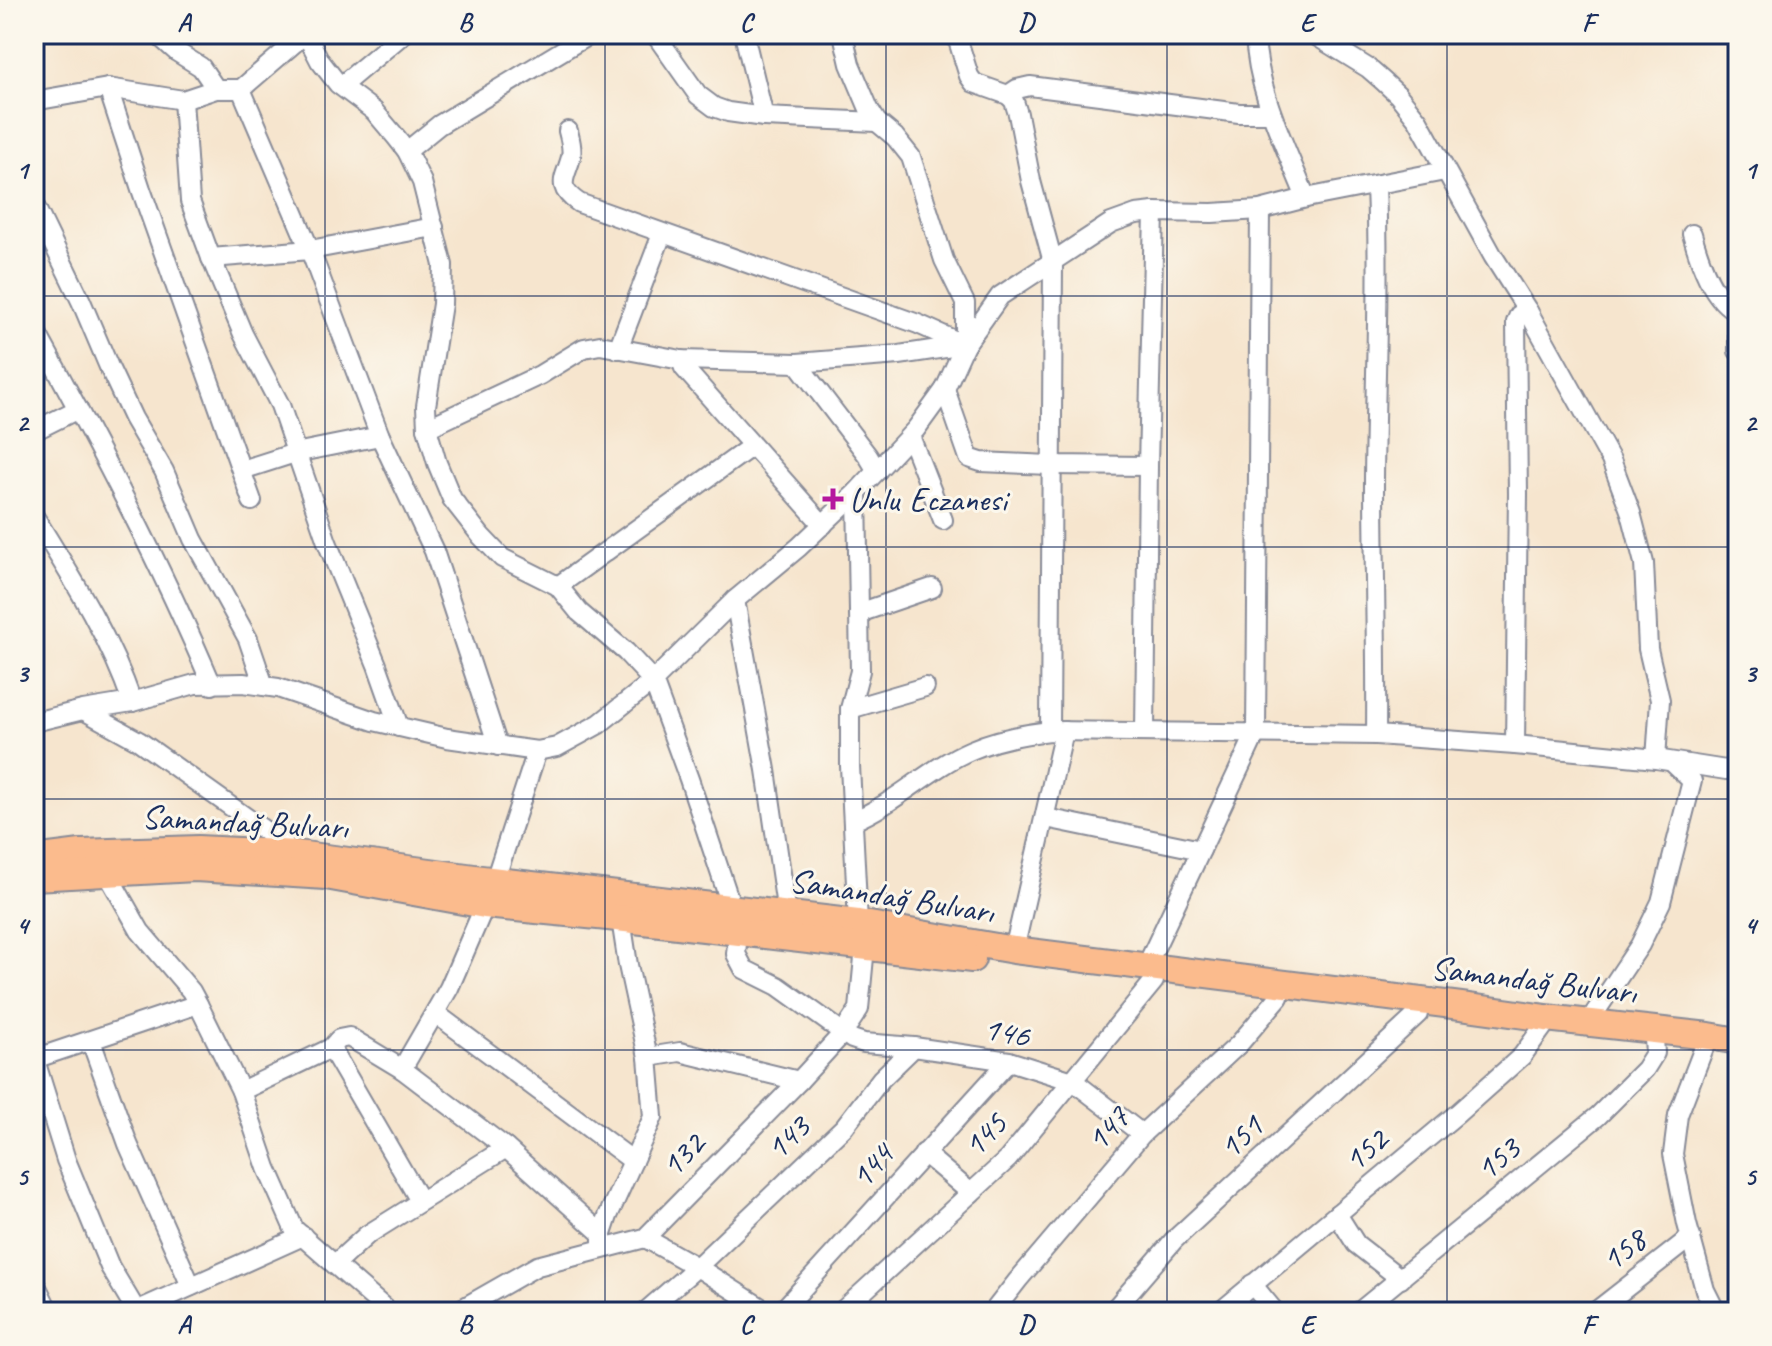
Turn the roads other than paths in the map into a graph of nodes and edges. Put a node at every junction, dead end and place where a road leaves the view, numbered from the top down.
1 (157, 34) edge
2 (305, 34) edge
3 (403, 34) edge
4 (590, 34) edge
5 (655, 34) edge
6 (744, 34) edge
7 (843, 34) edge
8 (956, 34) edge
9 (1255, 34) edge
10 (1313, 34) edge
11 (341, 86) junction
12 (108, 88) junction
13 (216, 89) junction
14 (241, 89) junction
15 (1008, 95) junction
16 (183, 100) junction
17 (34, 101) edge
18 (1270, 113) junction
19 (764, 117) junction
20 (877, 122) junction
21 (568, 131) dead end
22 (407, 151) junction
23 (1445, 171) junction
24 (1376, 186) junction
25 (1306, 198) junction
26 (34, 204) edge
27 (1260, 210) junction
28 (1154, 212) junction
29 (434, 227) junction
30 (662, 234) junction
31 (1692, 234) dead end
32 (310, 250) junction
33 (211, 258) junction
34 (1053, 262) junction
35 (1528, 311) junction
36 (1738, 312) edge
37 (34, 328) edge
38 (1738, 336) edge
39 (965, 345) junction
40 (618, 349) junction
41 (1738, 351) edge
42 (681, 360) junction
43 (797, 363) junction
44 (945, 389) junction
45 (78, 409) junction
46 (427, 428) junction
47 (34, 431) edge
48 (380, 436) junction
49 (910, 436) junction
50 (752, 446) junction
51 (295, 453) junction
52 (1050, 465) junction
53 (1148, 466) junction
54 (242, 470) junction
55 (877, 471) junction
56 (857, 492) junction
57 (252, 501) dead end
58 (34, 516) edge
59 (943, 520) dead end
60 (823, 525) junction
61 (558, 586) junction
62 (932, 588) dead end
63 (735, 600) junction
64 (859, 613) junction
65 (653, 681) junction
66 (212, 685) junction
67 (264, 686) junction
68 (925, 687) dead end
69 (132, 702) junction
70 (850, 709) junction
71 (83, 710) junction
72 (34, 722) edge
73 (399, 727) junction
74 (1057, 731) junction
75 (1145, 732) junction
76 (1256, 733) junction
77 (1376, 735) junction
78 (1515, 745) junction
79 (498, 746) junction
80 (537, 751) junction
81 (1664, 761) junction
82 (1738, 765) edge
83 (1046, 818) junction
84 (853, 821) junction
85 (1201, 850) junction
86 (297, 854) junction
87 (34, 859) edge
88 (107, 873) junction
89 (34, 877) edge
90 (490, 893) junction
91 (787, 914) junction
92 (621, 919) junction
93 (735, 920) junction
94 (861, 935) junction
95 (1014, 950) junction
96 (1150, 974) junction
97 (1279, 997) junction
98 (198, 1004) junction
99 (435, 1013) junction
100 (1418, 1014) junction
101 (1588, 1023) junction
102 (1543, 1027) junction
103 (843, 1033) junction
104 (1654, 1039) junction
105 (91, 1041) junction
106 (1705, 1045) junction
107 (914, 1047) junction
108 (331, 1048) junction
109 (1738, 1049) edge
110 (648, 1057) junction
111 (34, 1059) edge
112 (1009, 1061) junction
113 (402, 1069) junction
114 (799, 1081) junction
115 (1073, 1081) junction
116 (241, 1091) junction
117 (1142, 1134) junction
118 (506, 1148) junction
119 (924, 1153) junction
120 (633, 1161) junction
121 (971, 1193) junction
122 (420, 1201) junction
123 (1337, 1214) junction
124 (303, 1236) junction
125 (1691, 1237) junction
126 (645, 1238) junction
127 (602, 1241) junction
128 (335, 1264) junction
129 (697, 1267) junction
130 (1401, 1279) junction
131 (34, 1281) edge
132 (1252, 1284) junction
133 (191, 1286) junction
134 (49, 1312) edge
135 (135, 1312) edge
136 (389, 1312) edge
137 (456, 1312) edge
138 (645, 1312) edge
139 (768, 1312) edge
140 (781, 1312) edge
141 (841, 1312) edge
142 (993, 1312) edge
143 (1112, 1312) edge
144 (1220, 1312) edge
145 (1275, 1312) edge
146 (1359, 1312) edge
147 (1595, 1312) edge
148 (1716, 1312) edge

1 - 13 street
2 - 11 street
2 - 14 street
3 - 11 street
4 - 22 street
5 - 19 street
6 - 19 street
7 - 20 street
8 - 15 street
9 - 18 street
10 - 23 street
11 - 22 street
12 - 16 street
12 - 17 street
12 - 54 street
13 - 14 street
13 - 16 street
14 - 32 street
15 - 18 street
15 - 34 street
16 - 33 street
18 - 25 street
19 - 20 street
20 - 39 street
21 - 30 street
22 - 29 street
23 - 24 street
23 - 35 street
24 - 25 street
24 - 77 street
25 - 27 street
26 - 67 street
27 - 28 street
27 - 76 street
28 - 34 street
28 - 53 street
29 - 32 street
29 - 46 street
30 - 39 street
30 - 40 street
31 - 36 street
32 - 33 street
32 - 48 street
33 - 51 street
34 - 39 street
34 - 52 street
35 - 78 street
35 - 81 street
37 - 45 street
38 - 41 street
39 - 43 street
39 - 44 street
40 - 42 street
40 - 46 street
42 - 43 street
42 - 50 street
43 - 55 street
44 - 49 street
44 - 52 street
45 - 47 street
45 - 66 street
46 - 61 street
48 - 51 street
48 - 79 street
49 - 55 street
49 - 59 street
50 - 60 street
50 - 61 street
51 - 54 street
51 - 73 street
52 - 53 street
52 - 74 street
53 - 75 street
54 - 57 street
55 - 56 street
56 - 60 street
56 - 64 street, 132
58 - 69 street
60 - 63 street
61 - 65 street
62 - 64 street
63 - 65 street
63 - 91 street
64 - 70 street, 132
65 - 80 street
65 - 93 street, 146
66 - 67 street
66 - 69 street
67 - 73 street
68 - 70 street
69 - 71 street
70 - 84 street, 132
71 - 72 street
71 - 86 street
73 - 79 street
74 - 75 street
74 - 83 street
74 - 84 street
75 - 76 street
76 - 77 street
76 - 85 street, 145
77 - 78 street
78 - 81 street
79 - 80 street
80 - 90 street
81 - 82 street
81 - 101 street
83 - 85 street
83 - 95 street
84 - 94 street, 132
85 - 96 street, 145
86 - 87 highway, Samandağ Bulvarı
86 - 90 highway, Samandağ Bulvarı
88 - 89 highway, Samandağ Bulvarı
88 - 90 highway, Samandağ Bulvarı
88 - 98 street
90 - 92 highway, Samandağ Bulvarı
90 - 93 highway, Samandağ Bulvarı
90 - 99 street
91 - 93 highway, Samandağ Bulvarı
91 - 94 highway, Samandağ Bulvarı
92 - 93 highway, Samandağ Bulvarı
92 - 110 street
93 - 94 highway, Samandağ Bulvarı
93 - 103 street, 146
94 - 95 highway, Samandağ Bulvarı
94 - 96 highway, Samandağ Bulvarı
94 - 103 street, 132
95 - 96 highway, Samandağ Bulvarı
96 - 97 highway, Samandağ Bulvarı
96 - 101 highway, Samandağ Bulvarı
96 - 115 street, 145
97 - 100 highway, Samandağ Bulvarı
97 - 117 street, 147
98 - 105 street
98 - 116 street
99 - 113 street
99 - 120 street
100 - 102 highway, Samandağ Bulvarı
100 - 143 street, 151
101 - 109 highway, Samandağ Bulvarı
102 - 104 highway, Samandağ Bulvarı
102 - 123 street, 152
103 - 107 street, 146
103 - 114 street, 132
104 - 106 highway, Samandağ Bulvarı
104 - 130 street, 153
105 - 111 street
105 - 133 street
106 - 109 highway, Samandağ Bulvarı
106 - 125 street
107 - 112 street, 146
107 - 129 street, 143
108 - 113 street
108 - 116 street
108 - 122 street
110 - 114 street
110 - 120 street
111 - 135 street
112 - 115 street, 146
112 - 119 street, 144
113 - 118 street
114 - 126 street, 132
115 - 117 street, 146
115 - 121 street, 145
116 - 124 street
117 - 142 street, 147
118 - 122 street
118 - 127 street
119 - 121 street
119 - 140 street, 144
120 - 127 street
121 - 141 street, 145
122 - 128 street
123 - 130 street
123 - 132 street, 152
124 - 128 street
124 - 133 street
125 - 147 street, 158
125 - 148 street
126 - 127 street
126 - 129 street
127 - 137 street
128 - 136 street
129 - 138 street, 143
129 - 139 street
130 - 146 street, 153
131 - 134 street
132 - 144 street, 152
132 - 145 street
133 - 135 street

